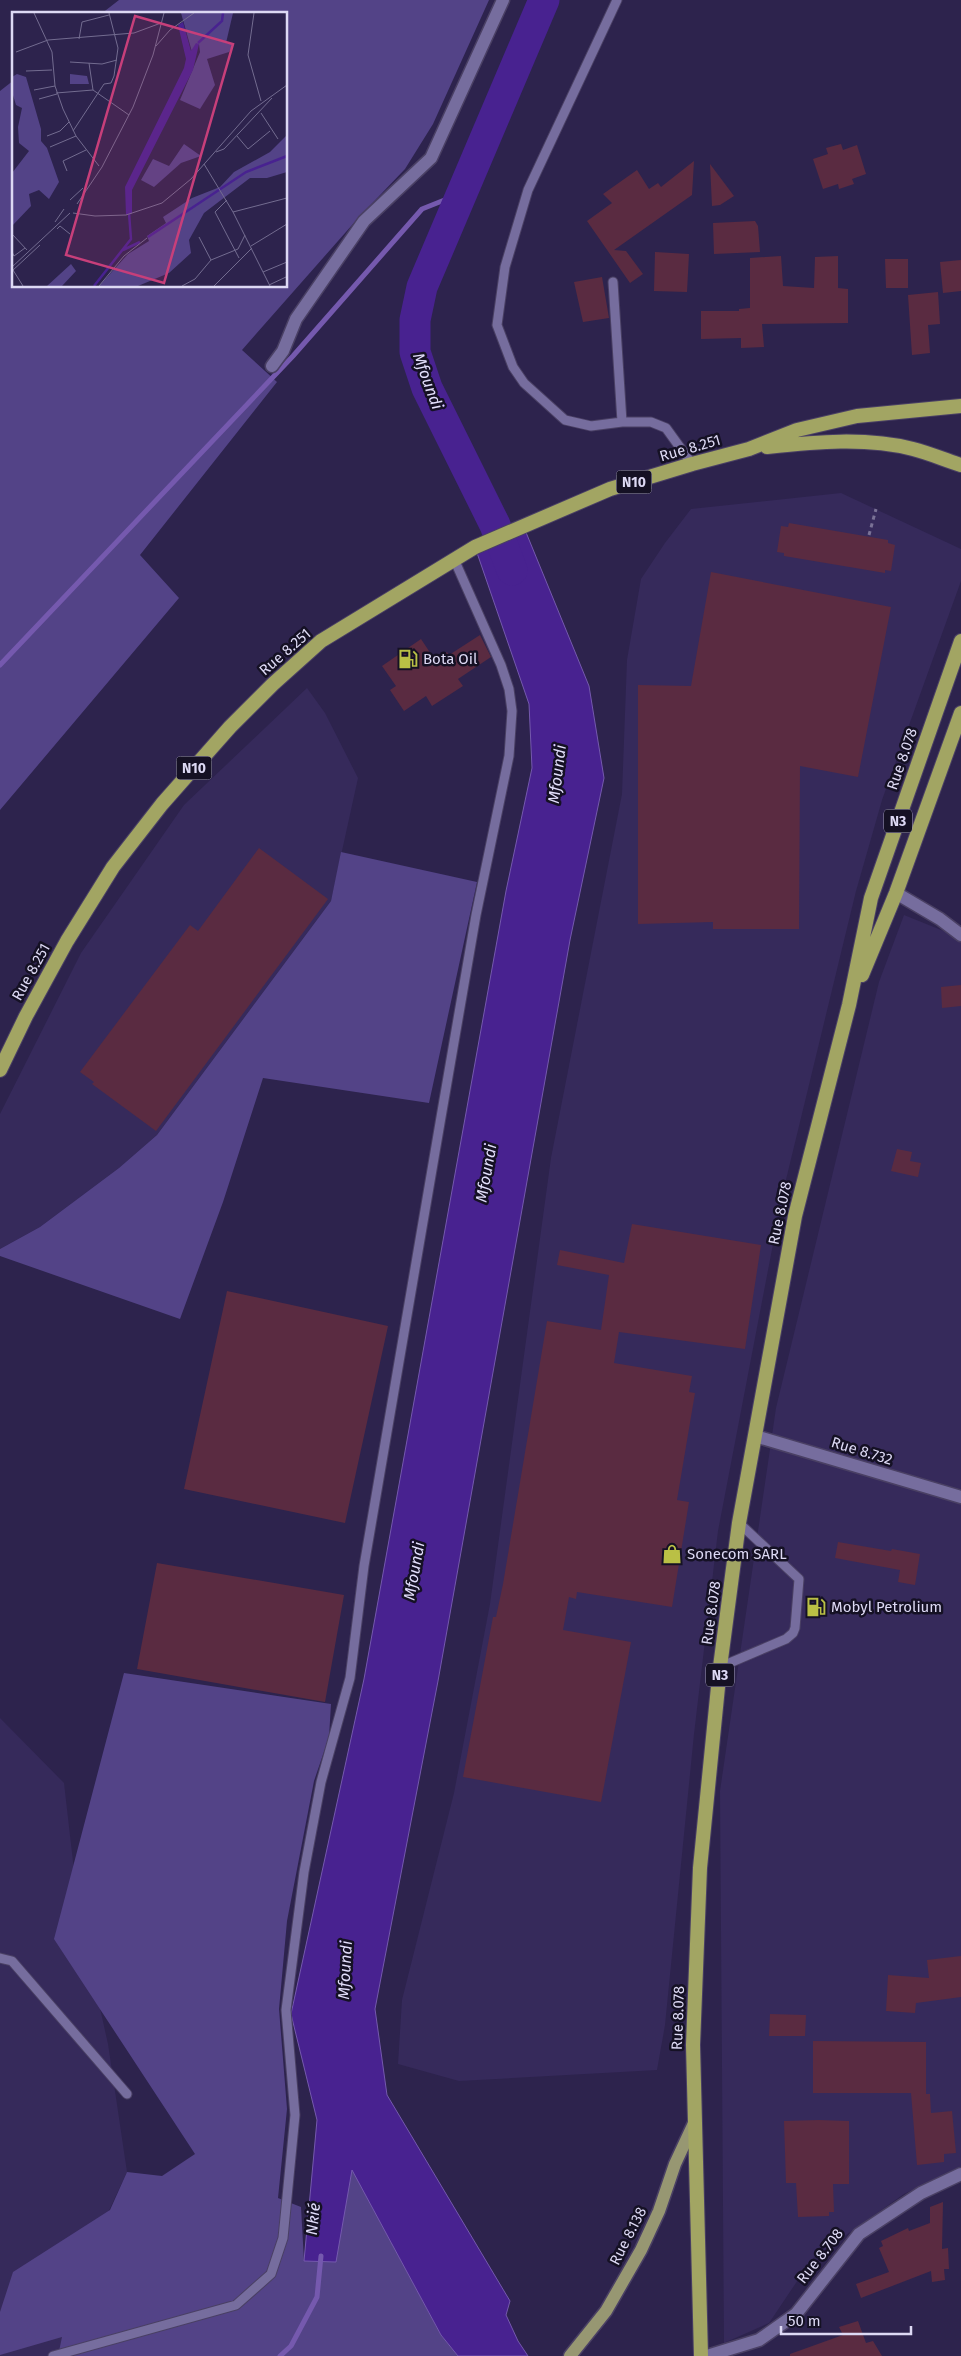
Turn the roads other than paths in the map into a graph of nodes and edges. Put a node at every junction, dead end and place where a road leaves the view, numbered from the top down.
1 (504, 0) edge
2 (617, 0) edge
3 (613, 282) dead end
4 (272, 366) dead end
5 (961, 406) edge
6 (622, 422) junction
7 (749, 449) junction
8 (692, 464) junction
9 (961, 465) edge
10 (454, 559) junction
11 (961, 642) edge
12 (961, 712) edge
13 (896, 893) junction
14 (961, 935) edge
15 (849, 1005) junction
16 (0, 1070) edge
17 (755, 1436) junction
18 (961, 1497) edge
19 (739, 1522) junction
20 (720, 1667) junction
21 (0, 1958) edge
22 (127, 2094) dead end
23 (695, 2121) junction
24 (961, 2174) edge
25 (52, 2356) edge
26 (570, 2356) edge
27 (701, 2356) edge
28 (707, 2356) edge

1 - 4 street
2 - 6 lane
3 - 6 lane
5 - 7 highway, Rue 8.251 / N10
6 - 8 lane
7 - 8 highway, Rue 8.251 / N10
7 - 9 highway, Rue 8.251 / N10
8 - 10 highway, Rue 8.251 / N10
10 - 16 highway, Rue 8.251 / N10
10 - 25 lane
11 - 15 highway, Rue 8.078 / N3
12 - 13 highway, Rue 8.078 / N3
13 - 14 street
13 - 15 highway, Rue 8.078 / N3
15 - 17 highway, Rue 8.078 / N3
17 - 18 street, Rue 8.732
17 - 19 highway, Rue 8.078 / N3
19 - 20 highway, Rue 8.078 / N3
19 - 20 lane
20 - 23 highway, Rue 8.078 / N3
21 - 22 lane
23 - 26 main road, Rue 8.138
23 - 27 highway, Rue 8.078 / N3
24 - 28 street, Rue 8.708

